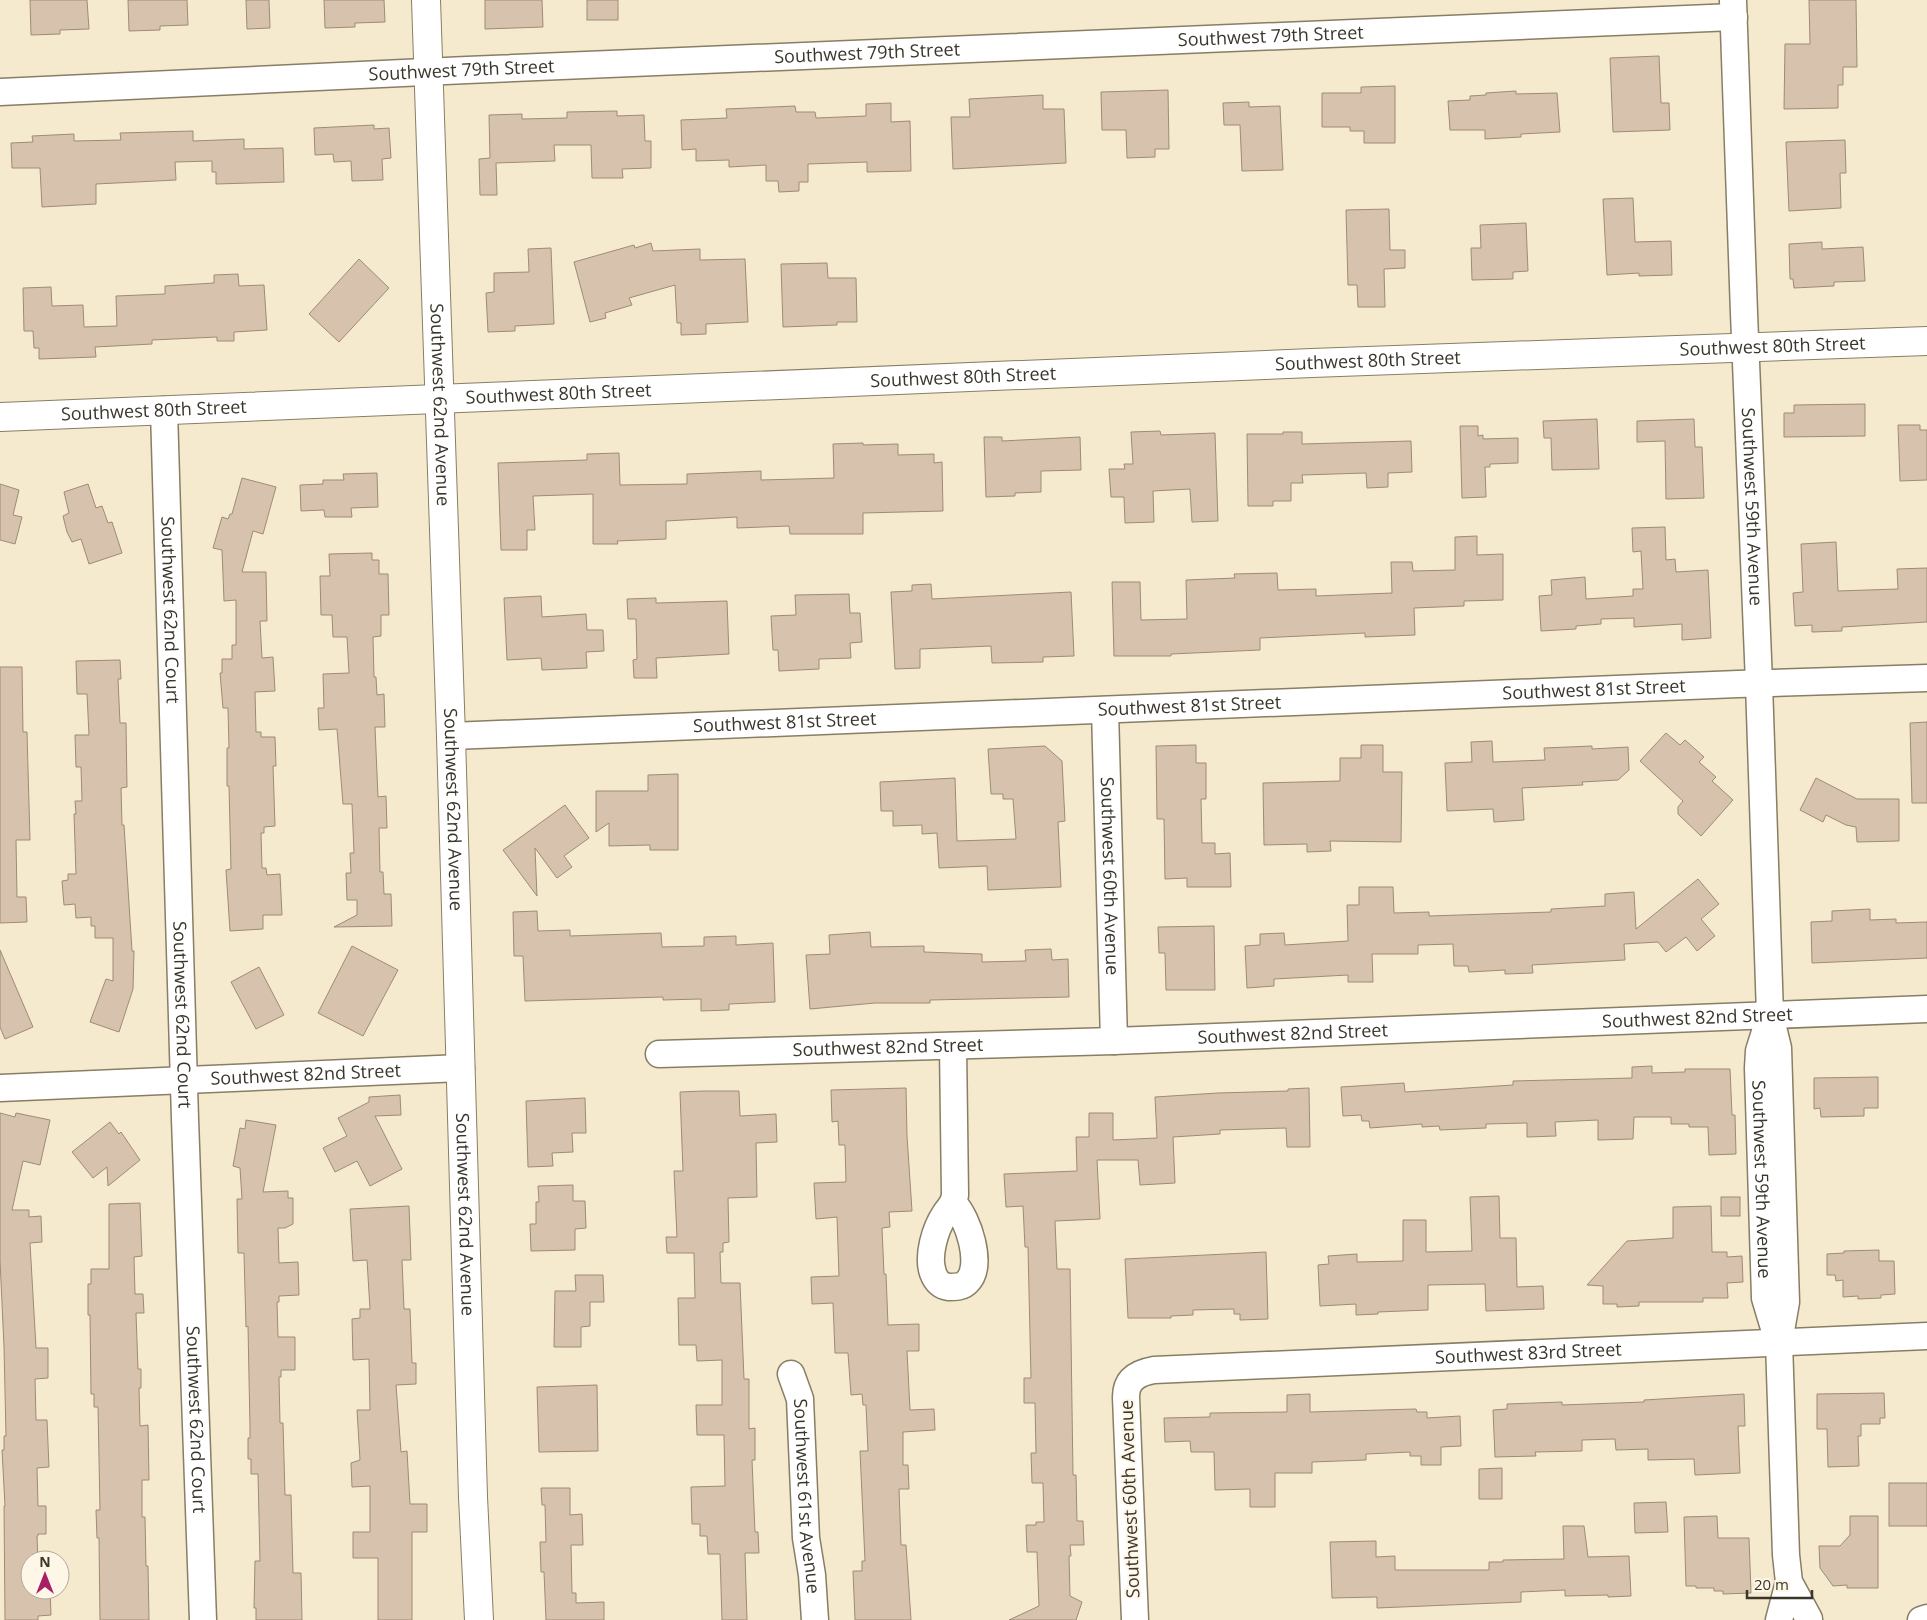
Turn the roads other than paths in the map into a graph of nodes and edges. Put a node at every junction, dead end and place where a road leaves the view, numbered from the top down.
1 (426, 0) edge
2 (1733, 9) edge
3 (428, 72) junction
4 (0, 92) edge
5 (1927, 341) edge
6 (1746, 347) junction
7 (440, 399) junction
8 (164, 410) junction
9 (0, 417) edge
10 (1927, 678) edge
11 (1759, 684) junction
12 (1105, 710) junction
13 (451, 736) junction
14 (1927, 1009) edge
15 (1770, 1015) junction
16 (1114, 1041) junction
17 (953, 1046) junction
18 (659, 1054) dead end
19 (461, 1068) junction
20 (184, 1079) junction
21 (0, 1088) edge
22 (954, 1204) dead end
23 (1927, 1336) edge
24 (1779, 1342) junction
25 (791, 1374) dead end
26 (1132, 1379) joint
27 (1789, 1582) junction
28 (1927, 1618) edge
29 (203, 1620) edge
30 (479, 1620) edge
31 (815, 1620) edge
32 (1135, 1620) edge
33 (1779, 1620) edge
34 (1802, 1620) edge
35 (1922, 1620) edge

1 - 3 street, Southwest 62nd Avenue
2 - 3 street, Southwest 79th Street
2 - 6 street, Southwest 59th Avenue
3 - 4 street, Southwest 79th Street
3 - 7 street, Southwest 62nd Avenue
5 - 6 street, Southwest 80th Street
6 - 7 street, Southwest 80th Street
6 - 11 street, Southwest 59th Avenue
7 - 8 street, Southwest 80th Street
7 - 13 street, Southwest 62nd Avenue
8 - 9 street, Southwest 80th Street
8 - 20 street, Southwest 62nd Court
10 - 11 street, Southwest 81st Street
11 - 12 street, Southwest 81st Street
11 - 15 street, Southwest 59th Avenue
12 - 13 street, Southwest 81st Street
12 - 16 street, Southwest 60th Avenue
13 - 19 street, Southwest 62nd Avenue
14 - 15 street, Southwest 82nd Street
15 - 16 street, Southwest 82nd Street
15 - 24 street, Southwest 59th Avenue
16 - 17 street, Southwest 82nd Street
17 - 18 street, Southwest 82nd Street
17 - 22 street
19 - 20 street, Southwest 82nd Street
19 - 30 street, Southwest 62nd Avenue
20 - 21 street, Southwest 82nd Street
20 - 29 street, Southwest 62nd Court
23 - 24 street, Southwest 83rd Street
24 - 26 street, Southwest 83rd Street
24 - 27 street, Southwest 59th Avenue
25 - 31 street, Southwest 61st Avenue
26 - 32 street, Southwest 60th Avenue
27 - 33 street, Southwest 59th Avenue
27 - 34 street, Southwest 59th Avenue
28 - 35 street

